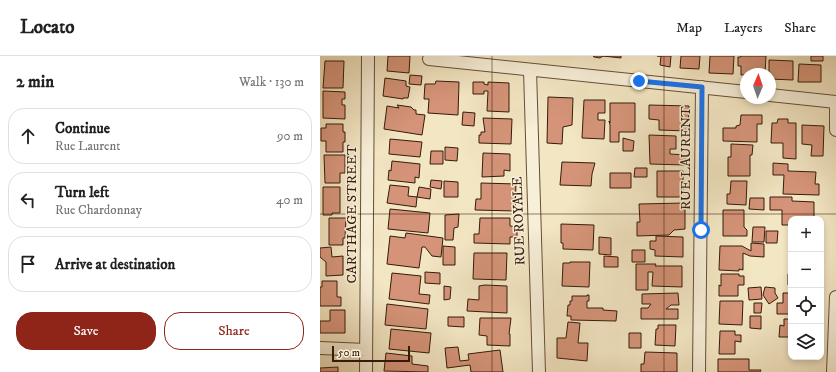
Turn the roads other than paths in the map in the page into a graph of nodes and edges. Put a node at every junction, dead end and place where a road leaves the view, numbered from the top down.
1 (368, 56) edge
2 (429, 59) dead end
3 (530, 70) junction
4 (702, 87) junction
5 (740, 91) edge
6 (776, 96) edge
7 (836, 102) edge
8 (836, 130) edge
9 (836, 297) edge
10 (320, 348) edge
11 (366, 350) junction
12 (366, 372) edge
13 (539, 372) edge
14 (700, 372) edge
15 (833, 372) edge

1 - 11 street, CARTHAGE STREET
2 - 3 street
3 - 4 street
3 - 13 street, RUE ROYALE
4 - 5 street
4 - 14 street, RUE LAURENT
6 - 7 street
7 - 8 street
9 - 15 street
10 - 11 street
11 - 12 street, CARTHAGE STREET

